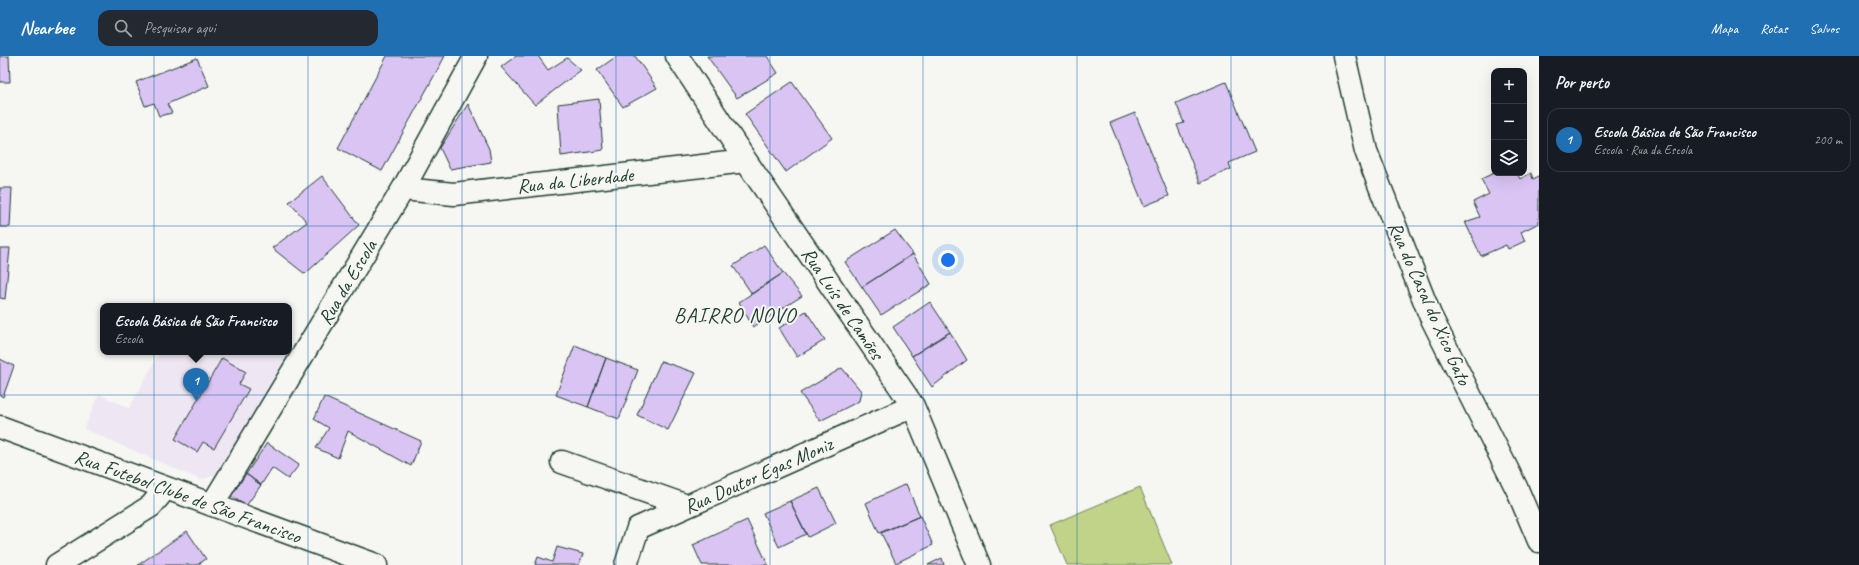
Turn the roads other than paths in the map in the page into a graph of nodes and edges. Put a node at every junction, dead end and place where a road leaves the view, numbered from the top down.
1 (476, 56) edge
2 (677, 56) edge
3 (1344, 56) edge
4 (746, 161) junction
5 (403, 189) junction
6 (913, 406) junction
7 (0, 427) edge
8 (562, 462) dead end
9 (165, 489) junction
10 (212, 505) junction
11 (687, 506) junction
12 (1539, 541) edge
13 (350, 560) edge
14 (57, 565) edge
15 (376, 565) edge
16 (626, 565) edge
17 (979, 565) edge

1 - 5 street, Rua da Escola
2 - 4 street, Rua Luís de Camões
3 - 12 street, Rua do Casal do Xico Gato
4 - 5 street, Rua da Liberdade
4 - 6 street, Rua Luís de Camões
5 - 10 street, Rua da Escola
6 - 11 street, Rua Doutor Egas Moniz
6 - 17 street, Rua Luís de Camões
7 - 9 street, Rua Futebol Clube de São Francisco
8 - 11 street
9 - 10 street, Rua Futebol Clube de São Francisco
9 - 14 street
10 - 13 street, Rua Futebol Clube de São Francisco
11 - 16 street, Rua Doutor Egas Moniz
13 - 15 street, Rua Futebol Clube de São Francisco

